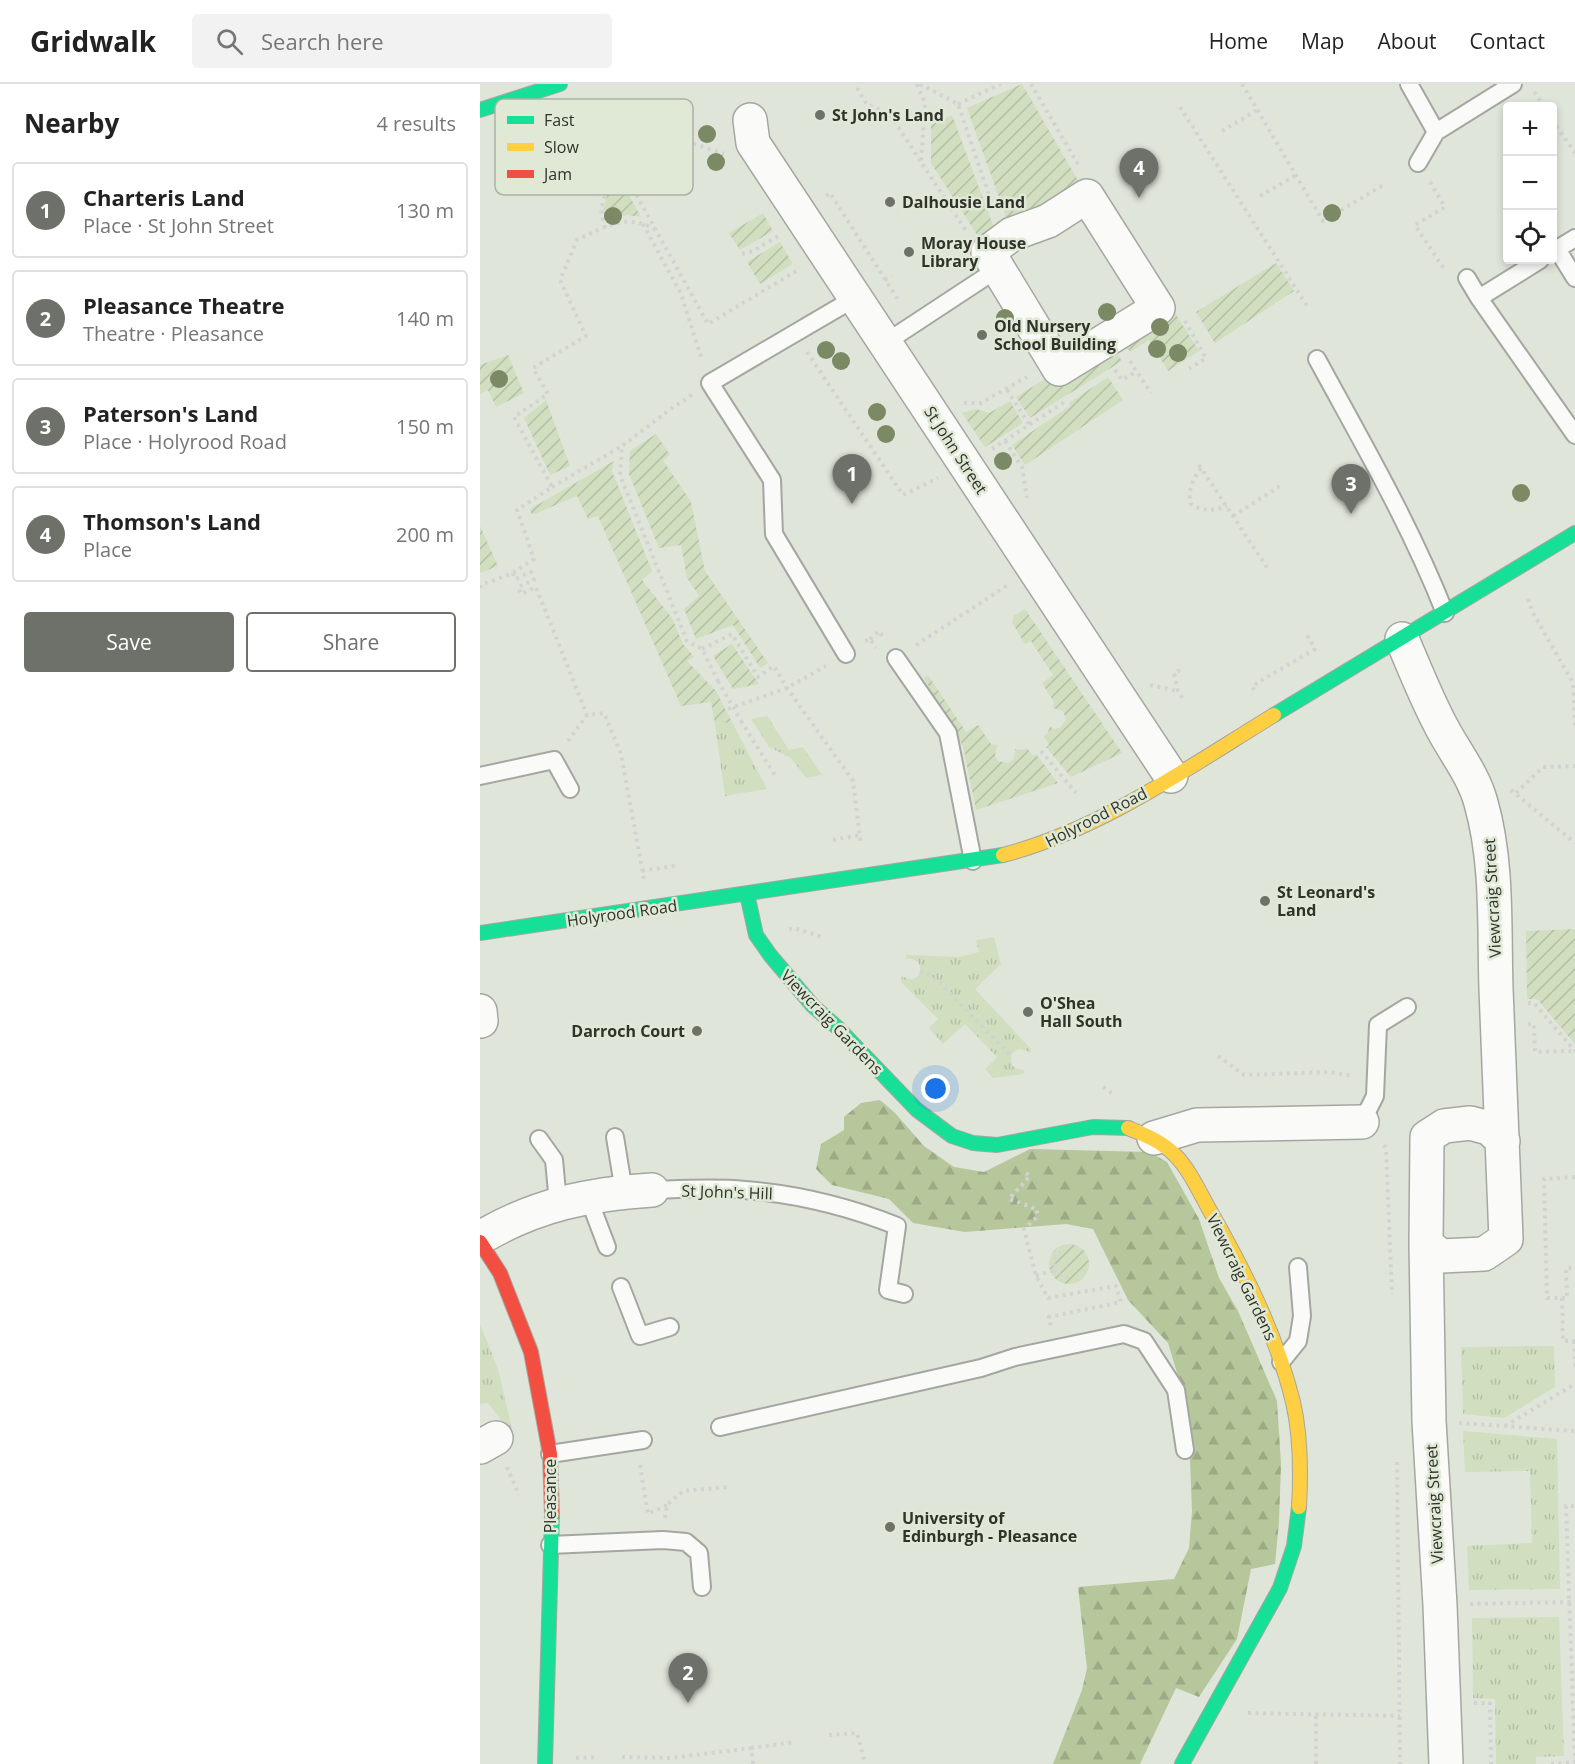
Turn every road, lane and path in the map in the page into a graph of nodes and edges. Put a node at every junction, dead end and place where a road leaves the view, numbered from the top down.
1 (560, 84) edge
2 (918, 84) edge
3 (1001, 84) edge
4 (1242, 84) edge
5 (1409, 84) edge
6 (1513, 84) edge
7 (857, 88) dead end
8 (496, 98) edge
9 (958, 104) dead end
10 (1180, 107) dead end
11 (1257, 110) junction
12 (1557, 127) edge
13 (751, 131) joint
14 (1222, 131) dead end
15 (1436, 132) junction
16 (693, 144) edge
17 (1575, 153) edge
18 (921, 162) junction
19 (1418, 163) dead end
20 (1296, 175) junction
21 (1385, 184) dead end
22 (605, 195) edge
23 (636, 195) edge
24 (1260, 196) dead end
25 (1445, 207) dead end
26 (804, 219) junction
27 (643, 224) junction
28 (605, 228) junction
29 (656, 230) junction
30 (966, 232) dead end
31 (1575, 238) edge
32 (1557, 250) edge
33 (826, 253) junction
34 (742, 254) dead end
35 (1557, 254) edge
36 (1534, 264) edge
37 (1442, 266) dead end
38 (999, 268) junction
39 (892, 276) dead end
40 (1467, 278) dead end
41 (1575, 278) edge
42 (885, 280) dead end
43 (855, 298) junction
44 (1479, 298) junction
45 (1307, 306) dead end
46 (1179, 311) dead end
47 (795, 334) junction
48 (885, 343) junction
49 (1317, 359) dead end
50 (1189, 369) dead end
51 (710, 383) junction
52 (1007, 390) dead end
53 (672, 408) dead end
54 (1029, 424) dead end
55 (1575, 435) edge
56 (1005, 441) dead end
57 (622, 446) junction
58 (1022, 467) dead end
59 (1283, 484) dead end
60 (552, 487) junction
61 (903, 495) dead end
62 (1227, 506) junction
63 (1233, 516) junction
64 (1575, 532) edge
65 (1519, 567) junction
66 (1033, 568) junction
67 (1268, 569) dead end
68 (513, 573) junction
69 (480, 588) edge
70 (1445, 613) junction
71 (870, 639) junction
72 (1402, 639) junction
73 (702, 649) junction
74 (846, 654) junction
75 (890, 658) junction
76 (1180, 670) dead end
77 (787, 688) junction
78 (1184, 700) dead end
79 (728, 709) dead end
80 (587, 715) junction
81 (1575, 717) edge
82 (1575, 729) edge
83 (1041, 751) dead end
84 (554, 760) junction
85 (1575, 766) edge
86 (480, 776) edge
87 (1171, 776) junction
88 (776, 777) dead end
89 (1507, 788) dead end
90 (570, 789) dead end
91 (1516, 793) junction
92 (1098, 819) junction
93 (858, 828) dead end
94 (860, 836) dead end
95 (833, 840) dead end
96 (1575, 843) edge
97 (973, 861) junction
98 (679, 865) dead end
99 (642, 871) junction
100 (747, 894) junction
101 (649, 909) junction
102 (480, 933) edge
103 (920, 971) dead end
104 (1497, 1004) junction
105 (1407, 1007) dead end
106 (1534, 1024) dead end
107 (1575, 1051) edge
108 (1011, 1056) dead end
109 (1218, 1056) dead end
110 (1329, 1072) dead end
111 (1362, 1122) junction
112 (615, 1137) dead end
113 (1154, 1138) junction
114 (539, 1139) dead end
115 (1503, 1141) junction
116 (997, 1145) junction
117 (1575, 1177) edge
118 (638, 1191) junction
119 (573, 1200) junction
120 (480, 1240) edge
121 (1426, 1244) junction
122 (607, 1247) dead end
123 (1061, 1252) dead end
124 (1298, 1267) dead end
125 (1575, 1268) edge
126 (1054, 1270) junction
127 (1035, 1276) junction
128 (1068, 1278) dead end
129 (621, 1287) dead end
130 (904, 1294) dead end
131 (1562, 1298) junction
132 (1392, 1299) dead end
133 (670, 1327) dead end
134 (1575, 1341) edge
135 (1054, 1348) junction
136 (1281, 1362) junction
137 (1575, 1367) edge
138 (1575, 1384) edge
139 (1429, 1421) junction
140 (1505, 1426) junction
141 (720, 1427) dead end
142 (1575, 1431) edge
143 (643, 1440) dead end
144 (1185, 1450) dead end
145 (1396, 1450) dead end
146 (550, 1454) junction
147 (728, 1487) dead end
148 (645, 1490) dead end
149 (667, 1505) junction
150 (1575, 1506) edge
151 (648, 1514) junction
152 (637, 1517) dead end
153 (663, 1540) junction
154 (550, 1545) junction
155 (702, 1587) dead end
156 (1569, 1602) junction
157 (1575, 1602) edge
158 (1494, 1604) dead end
159 (1248, 1713) dead end
160 (1316, 1716) junction
161 (1400, 1716) junction
162 (829, 1735) dead end
163 (795, 1742) dead end
164 (751, 1748) junction
165 (622, 1757) dead end
166 (671, 1758) junction
167 (545, 1764) edge
168 (671, 1764) edge
169 (753, 1764) edge
170 (865, 1764) edge
171 (1182, 1764) edge
172 (1316, 1764) edge
173 (1400, 1764) edge
174 (1446, 1764) edge
175 (1551, 1764) edge

1 - 8 street
2 - 18 path
3 - 9 path
4 - 11 path
5 - 15 lane
6 - 15 lane
7 - 18 path
10 - 45 path
11 - 14 path
11 - 20 path
12 - 17 path
13 - 16 path
13 - 26 street, St John Street
15 - 19 lane
18 - 30 path
20 - 21 path
20 - 24 path
22 - 28 path
23 - 29 path
25 - 37 path
26 - 33 street, St John Street
26 - 34 path
27 - 28 path
27 - 29 path
27 - 51 path
28 - 60 path
29 - 33 path
31 - 32 lane
33 - 43 street, St John Street
35 - 41 lane
36 - 44 lane
38 - 38 street
38 - 48 lane
39 - 42 path
40 - 44 lane
43 - 47 lane
43 - 48 street, St John Street
44 - 55 lane
46 - 50 path
47 - 51 lane
47 - 61 path
48 - 66 street, St John Street
49 - 70 lane
51 - 74 lane
52 - 54 path
53 - 57 path
56 - 58 path
57 - 60 path
57 - 73 path
59 - 63 path
60 - 68 path
62 - 62 path
62 - 63 path
63 - 67 path
64 - 65 street, Holyrood Road
65 - 70 street, Holyrood Road
65 - 81 path
66 - 75 path
66 - 87 street, St John Street
68 - 69 path
68 - 80 path
70 - 72 street, Holyrood Road
71 - 74 path
71 - 75 path
71 - 75 path
72 - 87 street, Holyrood Road
72 - 104 street, Viewcraig Street
73 - 77 path
73 - 88 path, bridge
74 - 77 path
75 - 97 lane
76 - 78 path
77 - 79 path
77 - 93 path
80 - 84 path
80 - 99 path
81 - 82 path
83 - 92 path
84 - 86 lane
84 - 90 lane
85 - 91 path
87 - 92 street, Holyrood Road
89 - 91 path
91 - 96 path
92 - 97 street, Holyrood Road
94 - 95 path
97 - 100 street, Holyrood Road
98 - 99 path
99 - 101 path
100 - 101 street, Holyrood Road
100 - 116 street, Viewcraig Gardens
101 - 102 street, Holyrood Road
103 - 108 path
104 - 107 path
104 - 115 street, Viewcraig Street
105 - 111 lane
106 - 107 path
109 - 110 path
111 - 113 street
111 - 132 path
112 - 118 lane
113 - 116 street, Viewcraig Gardens
113 - 136 street, Viewcraig Gardens
114 - 119 lane
115 - 121 street, Viewcraig Street
115 - 121 street, Viewcraig Street
116 - 127 path
117 - 131 path
118 - 119 street, St John's Hill
118 - 130 lane, St John's Hill
119 - 120 street, St John's Hill
119 - 122 lane
120 - 146 street, Pleasance
121 - 139 street, Viewcraig Street
123 - 126 path
124 - 136 lane
125 - 131 path
126 - 127 path
126 - 128 path
127 - 135 path
129 - 133 lane
131 - 134 path
134 - 137 path
135 - 141 lane
135 - 144 lane
136 - 171 street, Viewcraig Gardens
138 - 140 path
139 - 140 path
139 - 174 street, Viewcraig Street
140 - 142 path
143 - 146 lane
145 - 161 path
146 - 154 street, Pleasance
147 - 149 path
148 - 151 path
149 - 151 path
149 - 153 path
150 - 156 path
151 - 152 path
153 - 154 lane
153 - 155 lane
154 - 167 street, Pleasance
156 - 157 path
156 - 158 path
156 - 175 path
159 - 160 path
160 - 161 path
160 - 172 path
161 - 173 path
162 - 170 path
163 - 164 path
164 - 166 path
164 - 169 path
165 - 166 path
166 - 168 path

